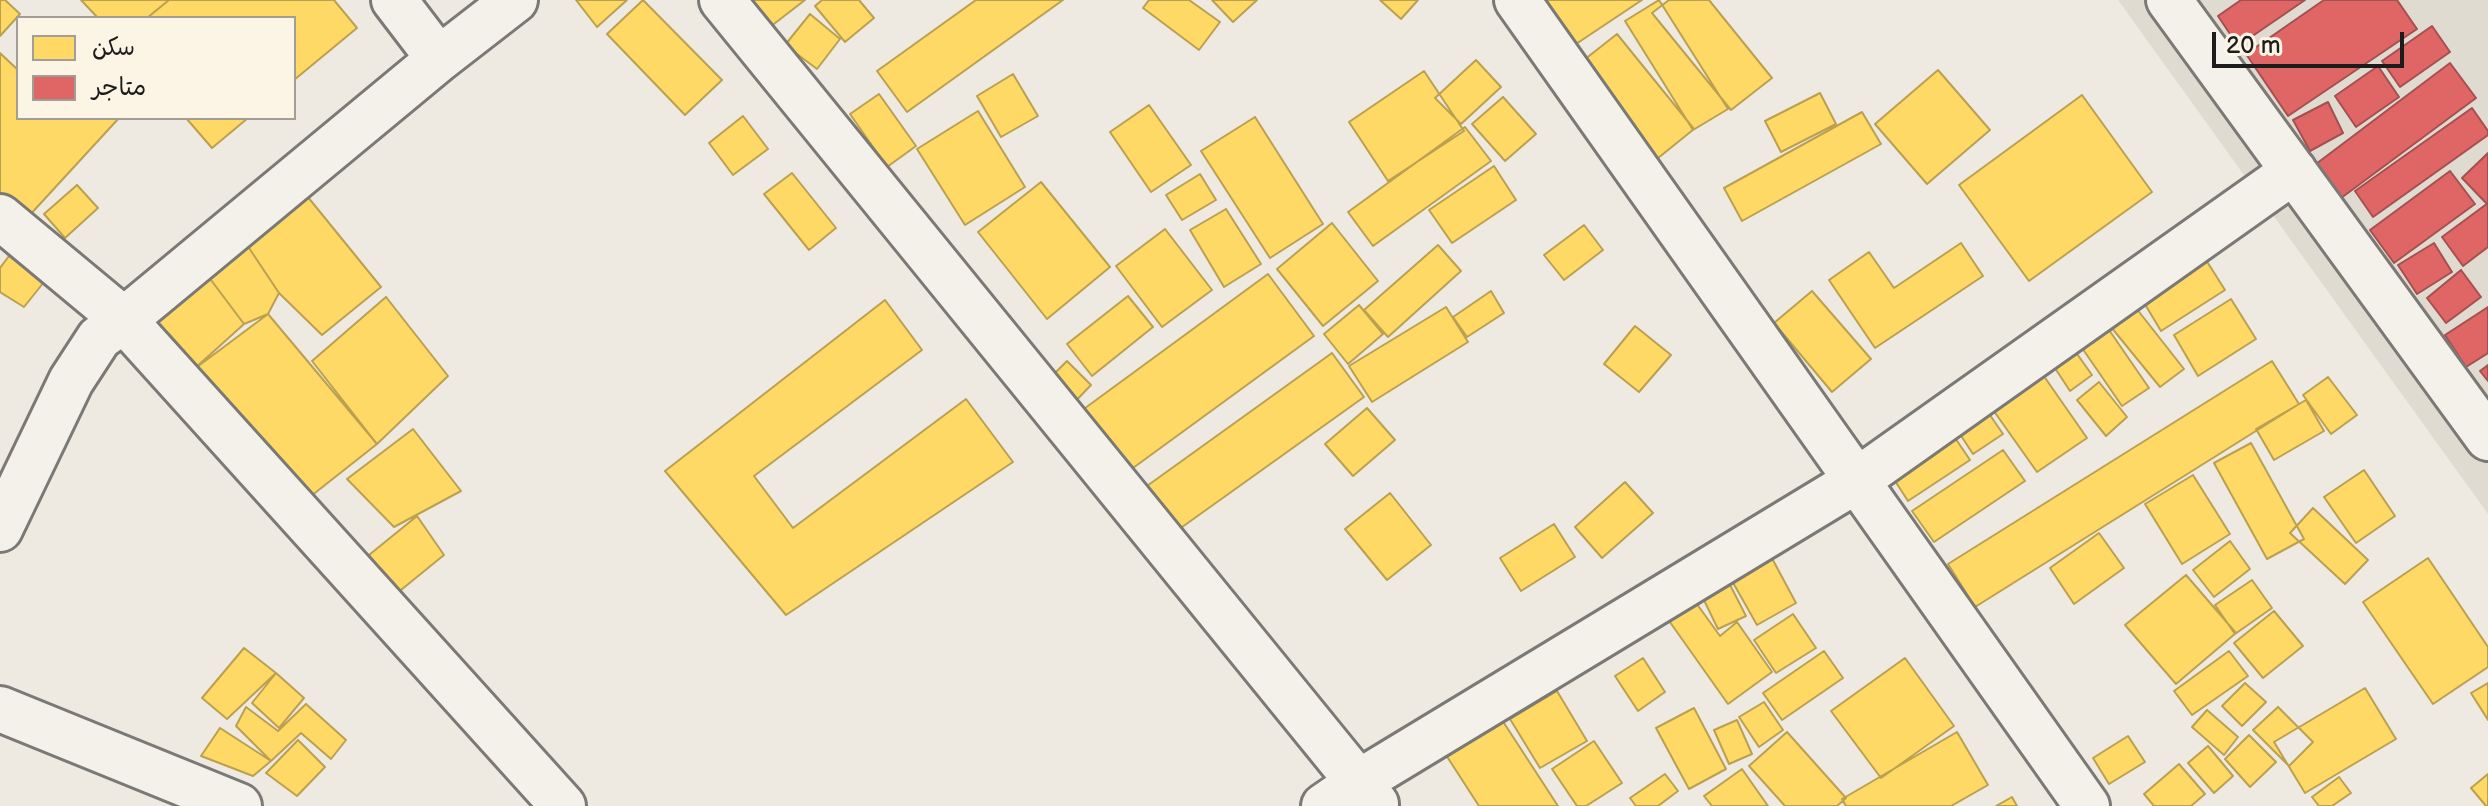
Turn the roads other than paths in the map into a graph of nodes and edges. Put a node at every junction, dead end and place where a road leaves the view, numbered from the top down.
1 (394, 0) edge
2 (515, 0) edge
3 (722, 0) edge
4 (1517, 0) edge
5 (2169, 0) edge
6 (439, 59) junction
7 (2294, 171) junction
8 (0, 217) edge
9 (124, 320) junction
10 (2488, 438) edge
11 (1859, 479) junction
12 (0, 529) edge
13 (0, 709) edge
14 (1353, 798) edge
15 (239, 806) edge
16 (563, 806) edge
17 (2087, 806) edge

1 - 6 street
2 - 6 street
3 - 14 street
4 - 11 street
5 - 7 street
6 - 9 street
7 - 10 street
7 - 11 street
8 - 9 street
9 - 12 street
9 - 16 street
11 - 14 street
11 - 17 street
13 - 15 street

